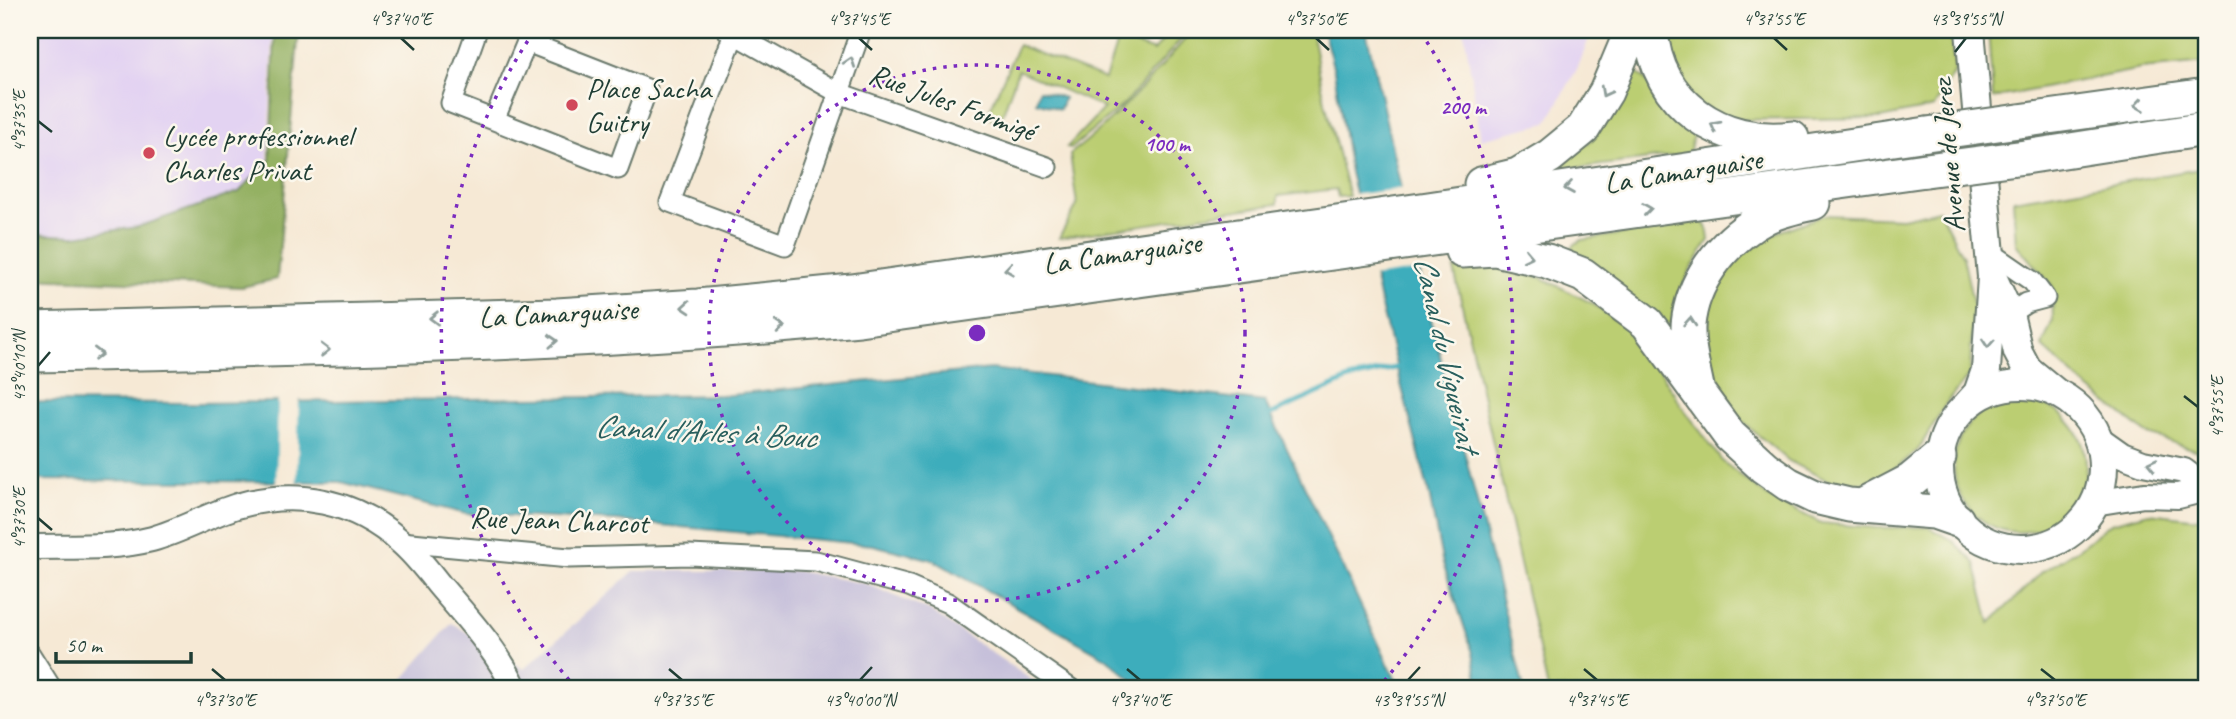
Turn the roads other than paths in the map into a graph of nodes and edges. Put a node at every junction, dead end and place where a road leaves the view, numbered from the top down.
1 (477, 30) edge
2 (861, 30) edge
3 (1970, 30) edge
4 (730, 32) edge
5 (1635, 33) edge
6 (839, 93) junction
7 (2206, 95) edge
8 (494, 120) junction
9 (2206, 129) edge
10 (1927, 134) junction
11 (1047, 167) dead end
12 (1926, 170) junction
13 (1431, 224) junction
14 (1347, 236) junction
15 (1171, 261) junction
16 (1991, 264) junction
17 (2009, 314) junction
18 (30, 318) edge
19 (235, 324) junction
20 (30, 329) edge
21 (30, 355) edge
22 (1698, 390) junction
23 (2057, 394) junction
24 (1968, 404) junction
25 (2098, 438) junction
26 (1939, 457) junction
27 (2206, 488) edge
28 (2094, 503) junction
29 (1864, 505) junction
30 (1957, 520) junction
31 (401, 542) junction
32 (30, 547) edge
33 (30, 654) edge
34 (52, 689) edge
35 (515, 689) edge
36 (1071, 689) edge

1 - 8 street
6 -> 2 street
3 - 16 main road, Avenue de Jerez
4 - 6 street, Rue Jules Formigé
4 - 6 street
10 -> 5 highway
5 -> 13 highway
6 - 11 street, Rue Jules Formigé
7 -> 10 highway, La Camarguaise, bridge
8 - 8 street
9 - 12 highway, La Camarguaise, bridge
10 -> 13 highway, La Camarguaise
13 -> 12 highway, La Camarguaise
22 -> 12 highway
13 - 14 highway
13 - 14 highway, La Camarguaise
13 -> 22 highway
14 - 15 highway, La Camarguaise
15 -> 19 highway, La Camarguaise
21 -> 15 highway, La Camarguaise
16 - 17 main road, Avenue de Jerez
16 - 17 street
16 -> 24 main road, Avenue de Jerez
17 - 23 main road, Avenue de Jerez
18 - 19 highway
19 - 20 highway, La Camarguaise
22 - 29 highway
23 - 24 main road
23 - 25 main road
24 - 26 main road
27 -> 25 street
25 - 28 main road
26 - 29 highway
26 - 30 main road
27 - 28 street
28 - 30 main road
29 - 30 highway
31 - 32 street
31 - 35 street
31 - 36 street, Rue Jean Charcot
33 - 34 street

